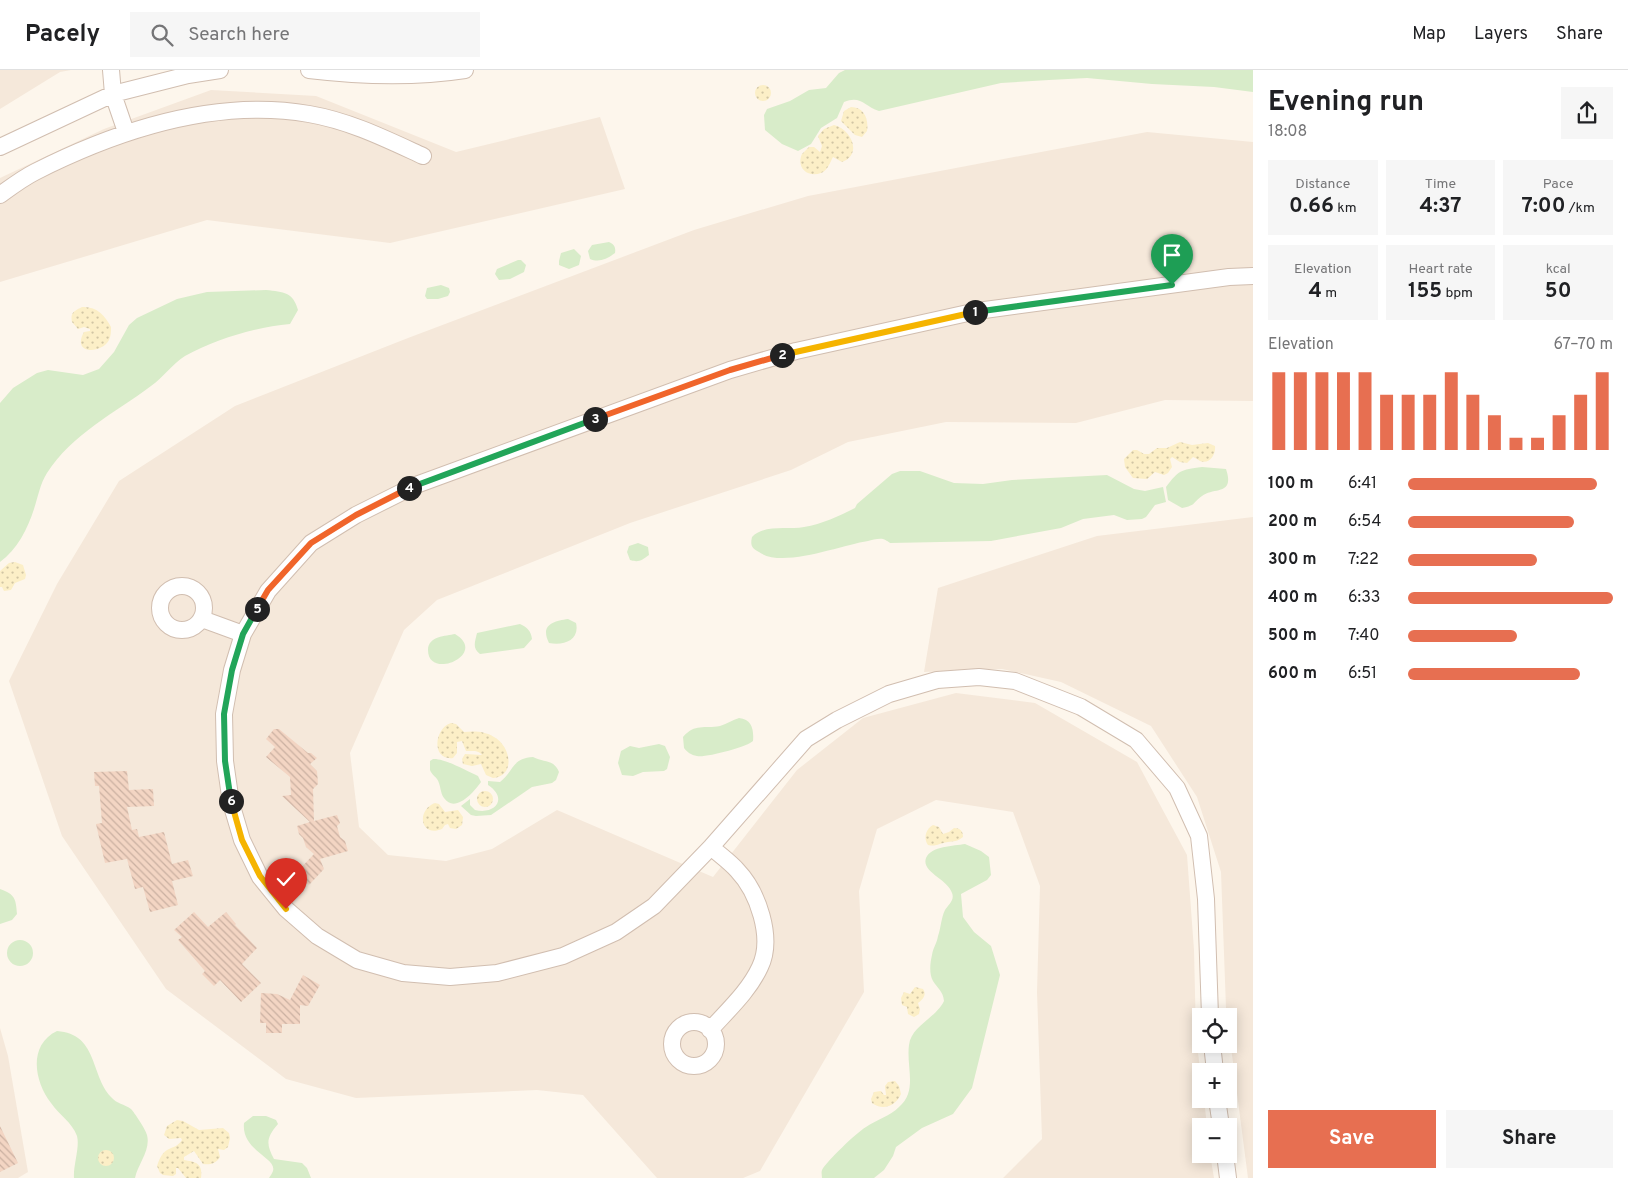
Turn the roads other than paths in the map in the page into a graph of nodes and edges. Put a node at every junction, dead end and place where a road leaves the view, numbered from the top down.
1 (111, 70) edge
2 (220, 70) edge
3 (309, 70) edge
4 (464, 70) edge
5 (113, 94) junction
6 (126, 132) junction
7 (0, 147) edge
8 (423, 156) dead end
9 (0, 195) edge
10 (1253, 276) edge
11 (202, 618) dead end
12 (243, 634) junction
13 (711, 847) junction
14 (1209, 1008) edge
15 (710, 1030) dead end
16 (1226, 1163) edge
17 (1228, 1178) edge

1 - 5 street
2 - 5 street
3 - 4 street
5 - 6 street
5 - 7 street
6 - 8 street
6 - 9 street
10 - 12 street
11 - 12 street
12 - 13 street
13 - 14 street
13 - 15 street
16 - 17 street

